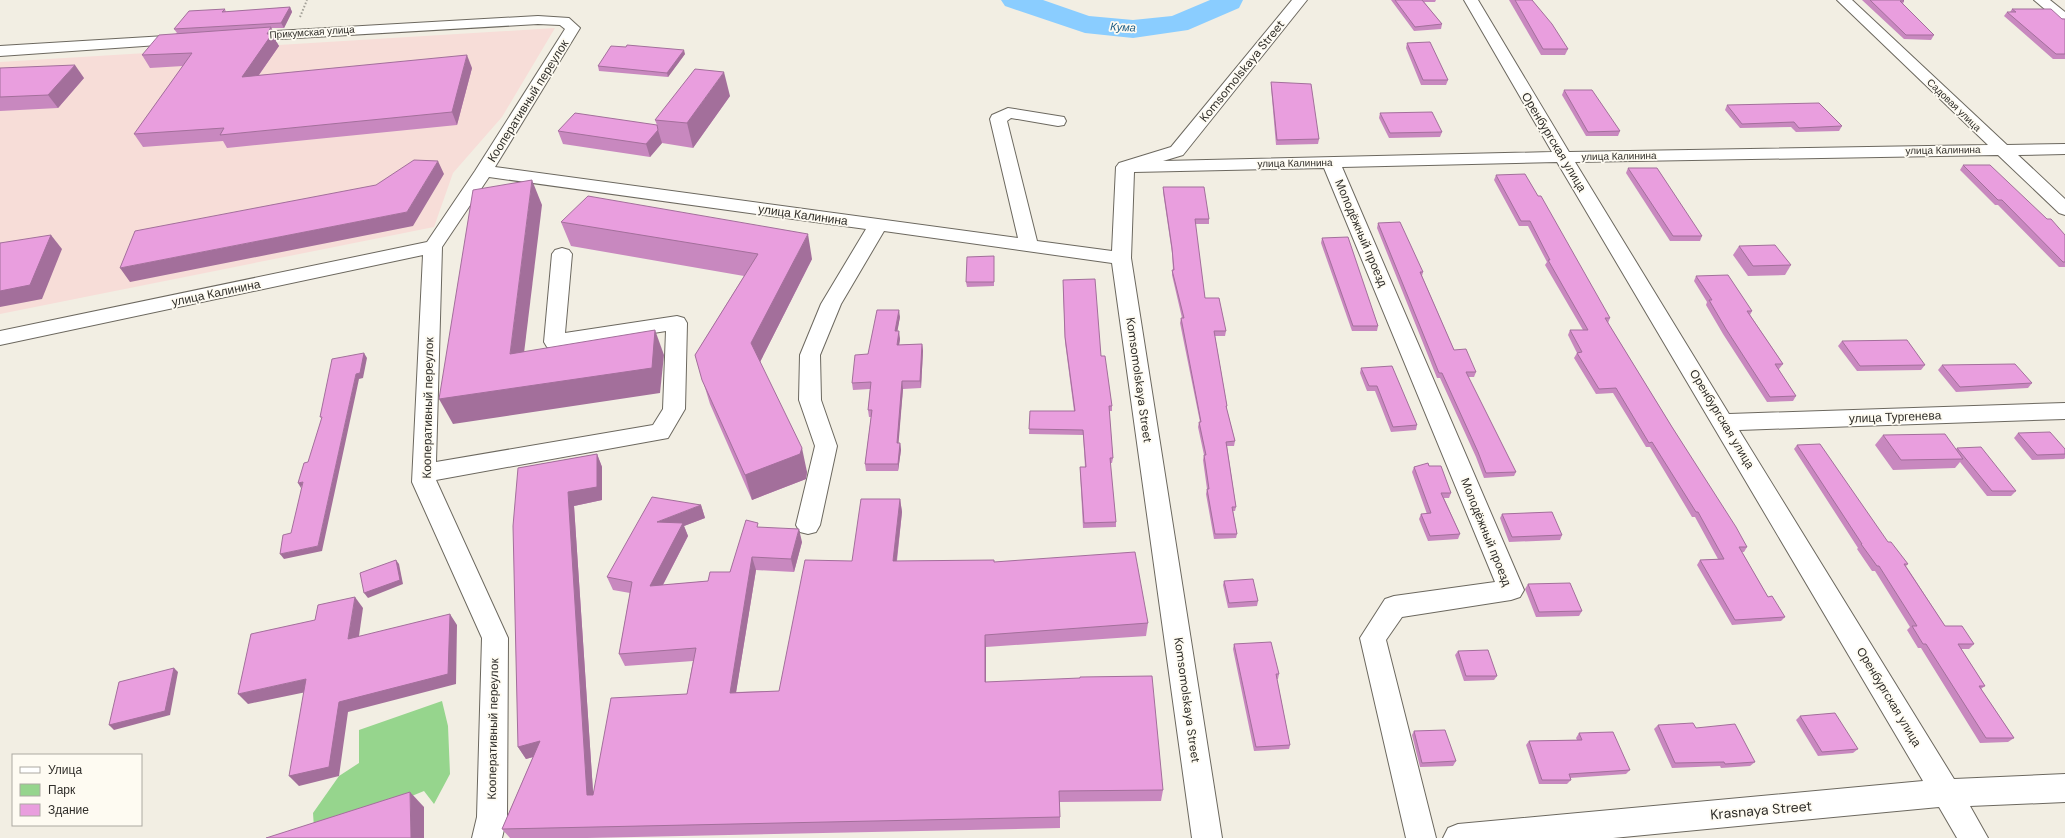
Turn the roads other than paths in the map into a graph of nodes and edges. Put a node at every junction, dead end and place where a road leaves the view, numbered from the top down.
1 (1300, 0) edge
2 (1471, 0) edge
3 (1844, 0) edge
4 (2041, 0) edge
5 (2065, 19) edge
6 (573, 28) joint
7 (230, 37) edge
8 (198, 39) edge
9 (0, 51) edge
10 (1058, 121) dead end
11 (2000, 149) junction
12 (2065, 149) edge
13 (1563, 157) junction
14 (1331, 163) junction
15 (1125, 167) junction
16 (484, 171) junction
17 (2065, 209) edge
18 (878, 225) junction
19 (1029, 246) junction
20 (433, 247) junction
21 (562, 254) dead end
22 (1121, 258) junction
23 (0, 338) edge
24 (2065, 411) edge
25 (1724, 422) junction
26 (425, 473) junction
27 (808, 525) dead end
28 (2065, 788) edge
29 (1947, 793) junction
30 (487, 838) edge
31 (1207, 838) edge
32 (1421, 838) edge
33 (1458, 838) edge
34 (1973, 838) edge

1 - 15 street, Komsomolskaya Street
2 - 13 street, Оренбургская улица
3 - 11 street, Садовая улица
4 - 5 street
6 - 7 street, Прикумская улица
6 - 16 street, Кооперативный переулок
8 - 9 street
10 - 19 street
11 - 12 street, улица Калинина
11 - 13 street, улица Калинина
11 - 17 street, Садовая улица
13 - 14 street, улица Калинина
13 - 25 street, Оренбургская улица
14 - 15 street, улица Калинина
14 - 32 street, Молодёжный проезд
15 - 22 street, Komsomolskaya Street
16 - 18 street, улица Калинина
16 - 20 street, Кооперативный переулок
18 - 19 street, улица Калинина
18 - 27 street
19 - 22 street, улица Калинина
20 - 23 street, улица Калинина
20 - 26 street, Кооперативный переулок
21 - 26 street
22 - 31 street, Komsomolskaya Street
24 - 25 street, улица Тургенева
25 - 29 street, Оренбургская улица
26 - 30 street, Кооперативный переулок
28 - 29 street, Krasnaya Street
29 - 33 street, Krasnaya Street
29 - 34 street, Оренбургская улица

